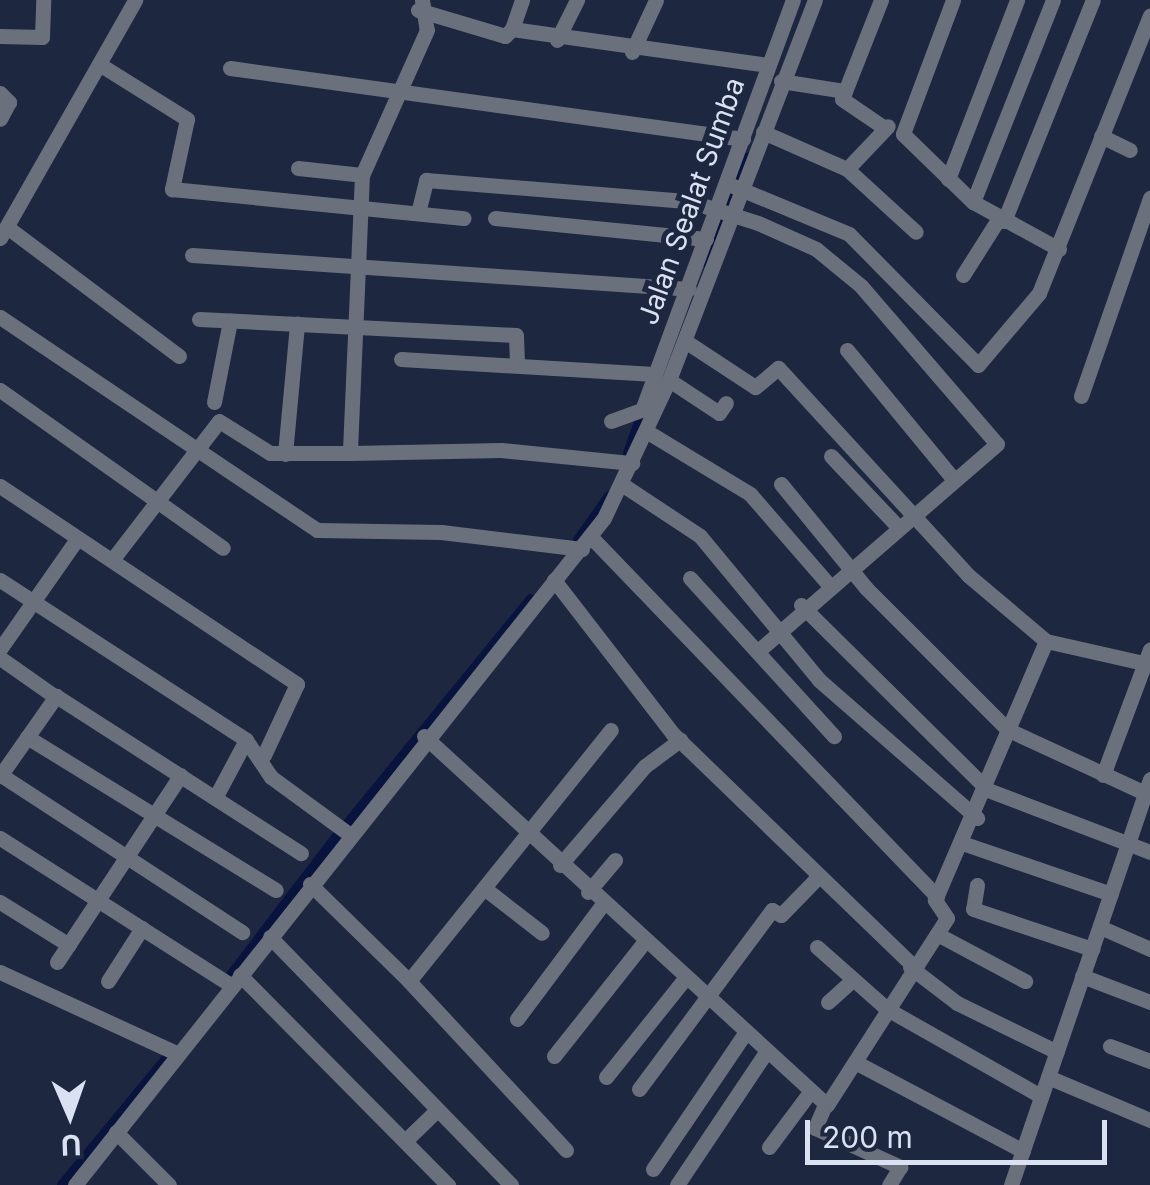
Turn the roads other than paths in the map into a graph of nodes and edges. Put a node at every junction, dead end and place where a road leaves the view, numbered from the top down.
1 (43, 0) edge
2 (135, 0) edge
3 (522, 0) edge
4 (577, 0) edge
5 (656, 0) edge
6 (793, 0) edge
7 (815, 0) edge
8 (881, 0) edge
9 (953, 0) edge
10 (1018, 0) edge
11 (1053, 0) edge
12 (1093, 0) edge
13 (420, 5) edge
14 (1150, 15) edge
15 (512, 30) junction
16 (0, 36) edge
17 (557, 40) junction
18 (632, 52) junction
19 (99, 64) junction
20 (767, 65) junction
21 (230, 68) dead end
22 (781, 80) junction
23 (845, 91) junction
24 (397, 93) junction
25 (0, 94) edge
26 (0, 118) edge
27 (882, 127) junction
28 (764, 132) junction
29 (903, 134) junction
30 (1101, 136) junction
31 (743, 139) junction
32 (1130, 150) dead end
33 (298, 168) dead end
34 (847, 169) junction
35 (362, 174) junction
36 (948, 179) junction
37 (734, 186) junction
38 (1150, 198) edge
39 (974, 202) junction
40 (358, 204) junction
41 (419, 208) junction
42 (725, 213) junction
43 (464, 218) dead end
44 (494, 218) dead end
45 (1002, 220) junction
46 (1144, 230) edge
47 (4, 232) edge
48 (916, 232) dead end
49 (706, 239) junction
50 (1059, 249) junction
51 (192, 255) dead end
52 (353, 268) junction
53 (963, 275) dead end
54 (691, 296) junction
55 (0, 317) edge
56 (200, 320) dead end
57 (230, 321) junction
58 (296, 324) junction
59 (354, 326) junction
60 (685, 342) junction
61 (847, 350) dead end
62 (179, 356) dead end
63 (401, 359) dead end
64 (517, 366) junction
65 (661, 377) junction
66 (0, 390) edge
67 (1081, 396) dead end
68 (214, 402) dead end
69 (726, 404) dead end
70 (647, 420) junction
71 (610, 421) dead end
72 (195, 452) junction
73 (284, 454) junction
74 (350, 454) junction
75 (831, 456) dead end
76 (625, 463) junction
77 (954, 480) junction
78 (781, 484) dead end
79 (0, 486) edge
80 (623, 486) junction
81 (152, 501) junction
82 (917, 511) junction
83 (899, 528) junction
84 (77, 539) junction
85 (586, 543) junction
86 (223, 548) dead end
87 (112, 560) junction
88 (849, 570) junction
89 (690, 578) dead end
90 (0, 580) edge
91 (554, 580) junction
92 (828, 585) junction
93 (33, 601) junction
94 (801, 605) junction
95 (779, 625) junction
96 (1046, 641) junction
97 (0, 649) edge
98 (759, 650) junction
99 (1147, 656) edge
100 (0, 658) edge
101 (54, 696) junction
102 (1009, 729) junction
103 (611, 730) dead end
104 (424, 736) junction
105 (834, 736) dead end
106 (27, 737) junction
107 (246, 740) junction
108 (680, 740) junction
109 (7, 750) edge
110 (264, 755) junction
111 (0, 775) edge
112 (182, 775) junction
113 (1103, 775) junction
114 (1147, 786) edge
115 (988, 790) junction
116 (215, 798) junction
117 (153, 816) junction
118 (976, 818) junction
119 (525, 833) junction
120 (349, 834) junction
121 (0, 838) edge
122 (966, 844) junction
123 (1130, 844) junction
124 (1150, 852) edge
125 (301, 853) dead end
126 (126, 858) junction
127 (614, 860) dead end
128 (560, 866) junction
129 (816, 878) junction
130 (310, 884) junction
131 (977, 885) dead end
132 (484, 888) junction
133 (276, 890) dead end
134 (588, 892) junction
135 (1111, 894) junction
136 (937, 896) junction
137 (98, 899) junction
138 (0, 902) edge
139 (602, 905) junction
140 (142, 928) junction
141 (1100, 928) junction
142 (242, 932) dead end
143 (542, 933) dead end
144 (937, 934) junction
145 (270, 937) junction
146 (69, 944) junction
147 (642, 946) junction
148 (818, 947) dead end
149 (1150, 948) edge
150 (1092, 949) junction
151 (57, 962) dead end
152 (911, 966) junction
153 (0, 972) edge
154 (1082, 976) junction
155 (108, 980) dead end
156 (235, 980) junction
157 (409, 981) junction
158 (683, 981) junction
159 (851, 981) junction
160 (1025, 981) dead end
161 (702, 998) junction
162 (828, 1002) dead end
163 (1150, 1002) edge
164 (887, 1009) junction
165 (517, 1019) dead end
166 (744, 1036) junction
167 (1110, 1046) dead end
168 (1057, 1052) junction
169 (178, 1054) junction
170 (764, 1055) junction
171 (554, 1056) dead end
172 (855, 1062) junction
173 (1150, 1062) edge
174 (606, 1076) dead end
175 (1048, 1078) junction
176 (640, 1089) dead end
177 (807, 1096) junction
178 (1042, 1096) junction
179 (824, 1107) junction
180 (437, 1110) junction
181 (1150, 1120) edge
182 (116, 1132) junction
183 (405, 1141) junction
184 (769, 1147) dead end
185 (566, 1150) dead end
186 (1023, 1151) junction
187 (654, 1169) dead end
188 (75, 1185) edge
189 (169, 1185) edge
190 (448, 1185) edge
191 (510, 1185) edge
192 (677, 1185) edge
193 (889, 1185) edge
194 (1011, 1185) edge

1 - 16 street
2 - 19 street
3 - 15 street
4 - 17 street
5 - 18 street
6 - 20 street, Jalan Sealat Sumba
7 - 22 street
8 - 23 street
9 - 29 street
10 - 36 street
11 - 39 street
12 - 45 street
13 - 15 street
13 - 24 street
14 - 30 street
15 - 17 street
17 - 18 street
18 - 20 street
19 - 40 street
19 - 47 street
20 - 31 street, Jalan Sealat Sumba
21 - 24 street
22 - 23 street
22 - 28 street
23 - 27 street
24 - 31 street
24 - 35 street
25 - 26 street
27 - 29 street
27 - 34 street
28 - 34 street
28 - 37 street
29 - 36 street
30 - 32 street
30 - 50 street
31 - 37 street, Jalan Sealat Sumba
33 - 35 street
34 - 48 street
35 - 40 street
36 - 39 street
37 - 42 street, Jalan Sealat Sumba
37 - 50 street
38 - 46 street
39 - 45 street
40 - 41 street
40 - 52 street
41 - 42 street
41 - 43 street
42 - 49 street, Jalan Sealat Sumba
42 - 54 street
42 - 77 street
44 - 49 street
45 - 50 street
45 - 53 street
46 - 67 street
47 - 62 street
49 - 54 street, Jalan Sealat Sumba
51 - 52 street
52 - 54 street
52 - 59 street
54 - 60 street
54 - 65 street, Jalan Sealat Sumba
55 - 72 street
56 - 57 street
57 - 58 street
57 - 68 street
58 - 59 street
58 - 73 street
59 - 64 street
59 - 74 street
60 - 65 street
60 - 82 street
61 - 77 street
63 - 64 street
64 - 65 street
65 - 69 street
65 - 70 street, Jalan Sealat Sumba
66 - 81 street
70 - 71 street
70 - 76 street, Jalan Sealat Sumba
70 - 92 street
72 - 73 street
72 - 81 street
72 - 85 street
73 - 74 street
74 - 76 street
75 - 83 street
76 - 80 street, Jalan Sealat Sumba
77 - 82 street
78 - 88 street
79 - 84 street
80 - 85 street, Jalan Sealat Sumba
80 - 95 street
81 - 86 street
81 - 87 street
82 - 83 street
82 - 96 street
83 - 88 street
84 - 87 street
84 - 93 street
85 - 91 street, Jalan Sealat Sumba
85 - 136 street
87 - 110 street
88 - 92 street
88 - 102 street
89 - 98 street
90 - 93 street
91 - 104 street, Jalan Sealat Sumba
91 - 108 street
92 - 94 street
93 - 97 street
93 - 107 street
94 - 95 street
94 - 115 street
95 - 98 street
95 - 118 street
96 - 99 street
96 - 102 street
98 - 105 street
99 - 113 street
100 - 101 street
101 - 106 street
101 - 112 street
102 - 113 street
102 - 115 street
103 - 119 street
104 - 119 street
104 - 120 street, Jalan Sealat Sumba
106 - 109 street
106 - 117 street
107 - 110 street
107 - 116 street
108 - 128 street
108 - 129 street
109 - 111 street
110 - 120 street
111 - 126 street
112 - 116 street
112 - 117 street
113 - 114 street
114 - 123 street
115 - 118 street
115 - 123 street
116 - 125 street
117 - 126 street
117 - 133 street
118 - 122 street
119 - 128 street
119 - 132 street
120 - 130 street, Jalan Sealat Sumba
121 - 137 street
122 - 135 street
122 - 136 street
123 - 124 street
123 - 135 street
126 - 137 street
126 - 142 street
127 - 134 street
128 - 134 street
129 - 152 street
129 - 161 street
130 - 145 street, Jalan Sealat Sumba
130 - 157 street
131 - 150 street
132 - 143 street
132 - 157 street
134 - 139 street
135 - 141 street
136 - 144 street
137 - 140 street
137 - 146 street
138 - 146 street
139 - 147 street
139 - 165 street
140 - 155 street
140 - 156 street
141 - 149 street
141 - 150 street
144 - 152 street
144 - 160 street
145 - 156 street, Jalan Sealat Sumba
145 - 180 street
146 - 151 street
147 - 158 street
147 - 171 street
148 - 159 street
150 - 154 street
152 - 164 street
152 - 168 street
153 - 169 street
154 - 163 street
154 - 168 street
156 - 169 street, Jalan Sealat Sumba
156 - 183 street
157 - 185 street
158 - 161 street
158 - 174 street
159 - 162 street
159 - 164 street
161 - 166 street
161 - 176 street
164 - 172 street
164 - 178 street
166 - 170 street
166 - 187 street
167 - 173 street
168 - 175 street
169 - 182 street, Jalan Sealat Sumba
170 - 177 street
170 - 192 street
172 - 179 street
172 - 186 street
175 - 178 street
175 - 181 street
177 - 179 street
177 - 184 street
178 - 186 street
179 - 193 street
180 - 183 street
180 - 191 street
182 - 188 street, Jalan Sealat Sumba
182 - 189 street
183 - 190 street
186 - 194 street

